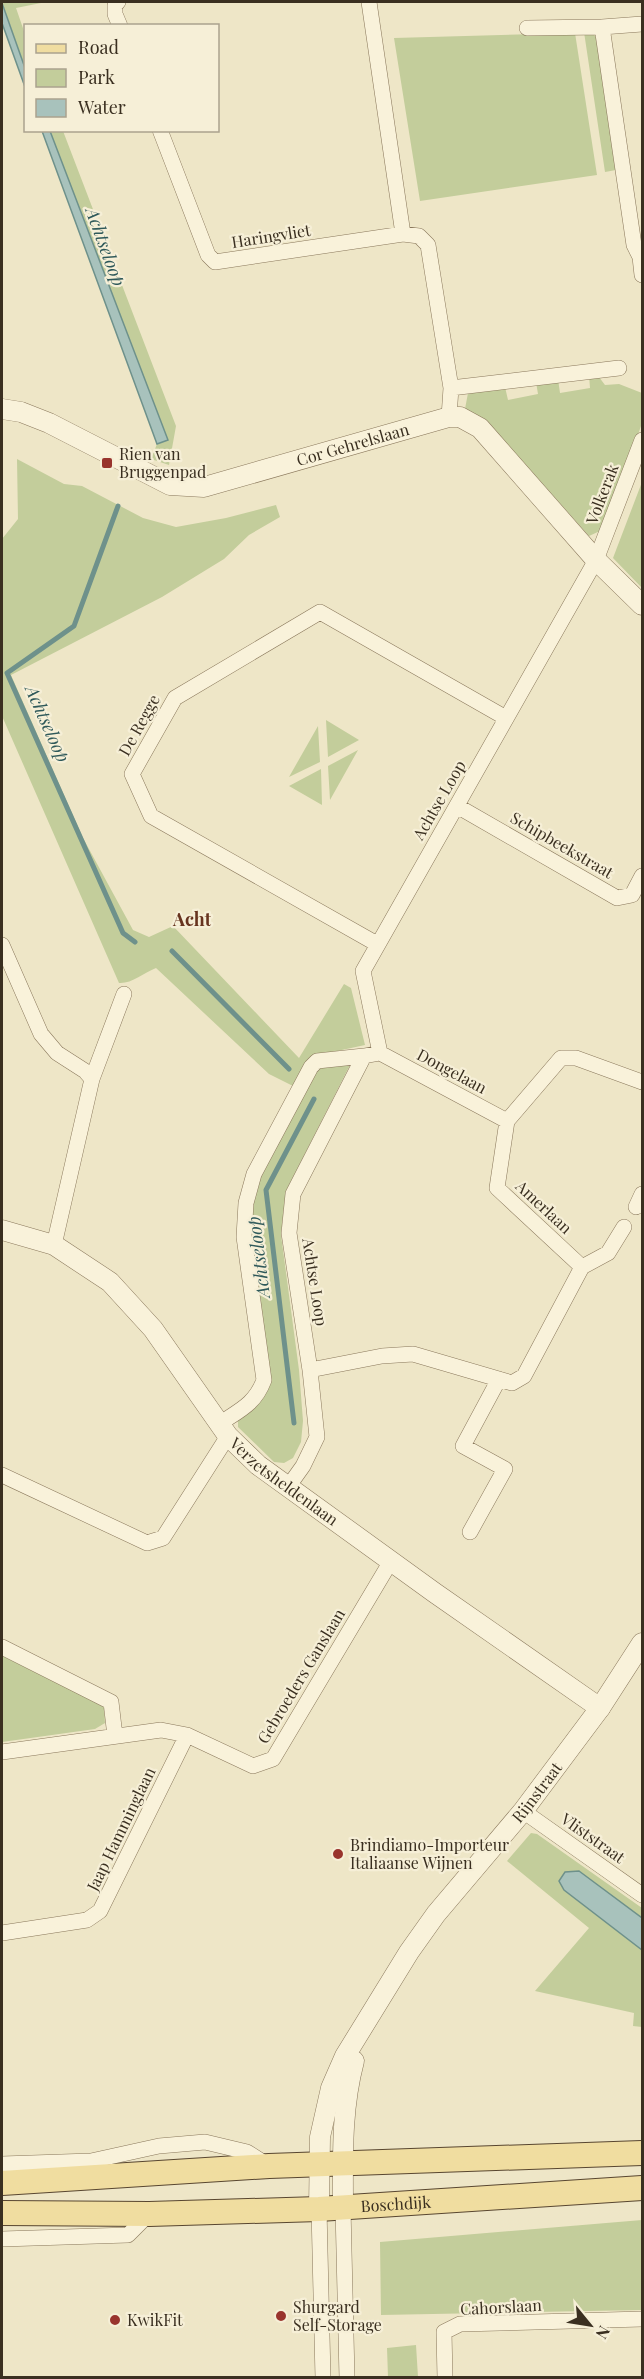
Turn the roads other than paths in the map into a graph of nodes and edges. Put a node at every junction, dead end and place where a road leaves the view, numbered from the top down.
1 (118, 2) edge
2 (369, 2) edge
3 (119, 24) edge
4 (642, 24) edge
5 (602, 27) junction
6 (527, 28) dead end
7 (161, 132) edge
8 (403, 234) junction
9 (641, 256) edge
10 (642, 275) edge
11 (619, 368) dead end
12 (451, 388) junction
13 (2, 409) edge
14 (449, 417) junction
15 (642, 440) edge
16 (596, 560) junction
17 (642, 605) edge
18 (506, 718) junction
19 (457, 806) junction
20 (642, 876) edge
21 (377, 944) junction
22 (2, 945) edge
23 (8, 974) edge
24 (124, 994) dead end
25 (380, 1053) junction
26 (364, 1056) junction
27 (92, 1080) junction
28 (642, 1082) edge
29 (507, 1121) junction
30 (624, 1227) dead end
31 (2, 1230) edge
32 (54, 1245) junction
33 (582, 1267) junction
34 (310, 1370) junction
35 (499, 1379) junction
36 (224, 1430) junction
37 (2, 1475) edge
38 (288, 1487) junction
39 (470, 1532) dead end
40 (391, 1560) junction
41 (642, 1643) edge
42 (2, 1647) edge
43 (600, 1707) junction
44 (187, 1735) junction
45 (115, 1736) junction
46 (2, 1752) edge
47 (523, 1811) junction
48 (642, 1895) edge
49 (2, 1933) edge
50 (642, 2153) edge
51 (2, 2164) edge
52 (331, 2164) junction
53 (269, 2166) junction
54 (2, 2183) edge
55 (642, 2188) edge
56 (331, 2209) junction
57 (2, 2213) edge
58 (149, 2214) junction
59 (2, 2239) edge
60 (642, 2319) edge
61 (323, 2378) edge
62 (347, 2378) edge
63 (445, 2378) edge

1 - 3 street
2 - 8 street
4 - 5 street
5 - 6 street
5 - 9 street
7 - 8 street, Haringvliet
8 - 12 street
9 - 10 street
11 - 12 street
12 - 14 street
13 - 14 street, Cor Gehrelslaan
14 - 16 street
15 - 16 street, Volkerak
16 - 17 street
16 - 18 street, Achtse Loop
18 - 19 street, Achtse Loop
18 - 21 street, De Regge
19 - 20 street, Schipbeekstraat
19 - 21 street, Achtse Loop
21 - 25 street, Achtse Loop
22 - 23 street
23 - 27 street
24 - 27 street
25 - 26 street
25 - 29 street, Dongelaan
26 - 34 street, Achtse Loop
26 - 36 street
27 - 32 street
28 - 29 street
29 - 33 street, Amerlaan
30 - 33 street
31 - 32 street, Verzetsheldenlaan
32 - 36 street, Verzetsheldenlaan
33 - 35 street
34 - 35 street
34 - 38 street, Achtse Loop
35 - 39 street
36 - 37 street
36 - 38 street, Verzetsheldenlaan
38 - 40 street, Verzetsheldenlaan
40 - 43 street, Verzetsheldenlaan
40 - 44 street, Gebroeders Ganslaan
41 - 43 street, Rijnstraat
42 - 45 street
43 - 47 street, Rijnstraat
44 - 45 street, Gebroeders Ganslaan
44 - 49 street, Jaap Hamminglaan
45 - 46 street, Gebroeders Ganslaan
47 - 48 street, Vliststraat
47 - 52 street, Rijnstraat
50 - 52 main road
51 - 53 street
52 - 53 main road
52 - 56 street, Rijnstraat
53 - 54 main road
55 - 56 main road, Boschdijk
56 - 58 main road, Boschdijk
56 - 61 street
56 - 62 street
57 - 58 main road, Boschdijk
58 - 59 street
60 - 63 street, Cahorslaan

